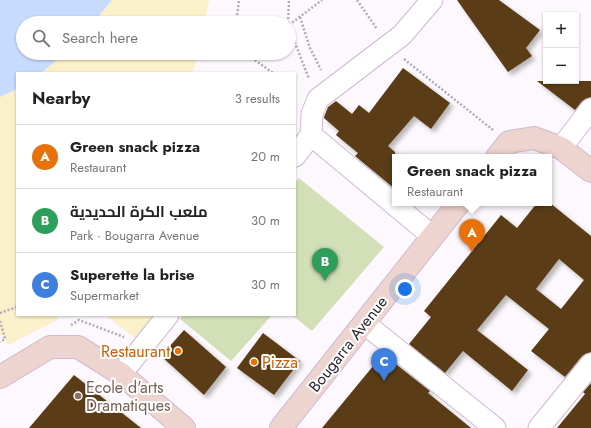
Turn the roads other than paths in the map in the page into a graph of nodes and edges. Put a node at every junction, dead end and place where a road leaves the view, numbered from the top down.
1 (432, 0) edge
2 (591, 109) edge
3 (311, 135) junction
4 (561, 148) junction
5 (503, 150) edge
6 (296, 155) edge
7 (591, 170) edge
8 (392, 203) edge
9 (396, 206) edge
10 (457, 206) edge
11 (432, 236) junction
12 (167, 316) edge
13 (364, 323) junction
14 (591, 364) edge
15 (121, 374) junction
16 (0, 377) edge
17 (184, 428) edge
18 (281, 428) edge
19 (496, 428) edge
20 (539, 428) edge

1 - 3 street
2 - 4 street
3 - 6 street
3 - 8 street
4 - 5 main road
4 - 7 main road
9 - 11 street
10 - 11 main road, Bougarra Avenue
11 - 13 main road, Bougarra Avenue
12 - 15 street
13 - 18 main road, Bougarra Avenue
13 - 19 street
14 - 20 street
15 - 16 main road
15 - 17 main road

